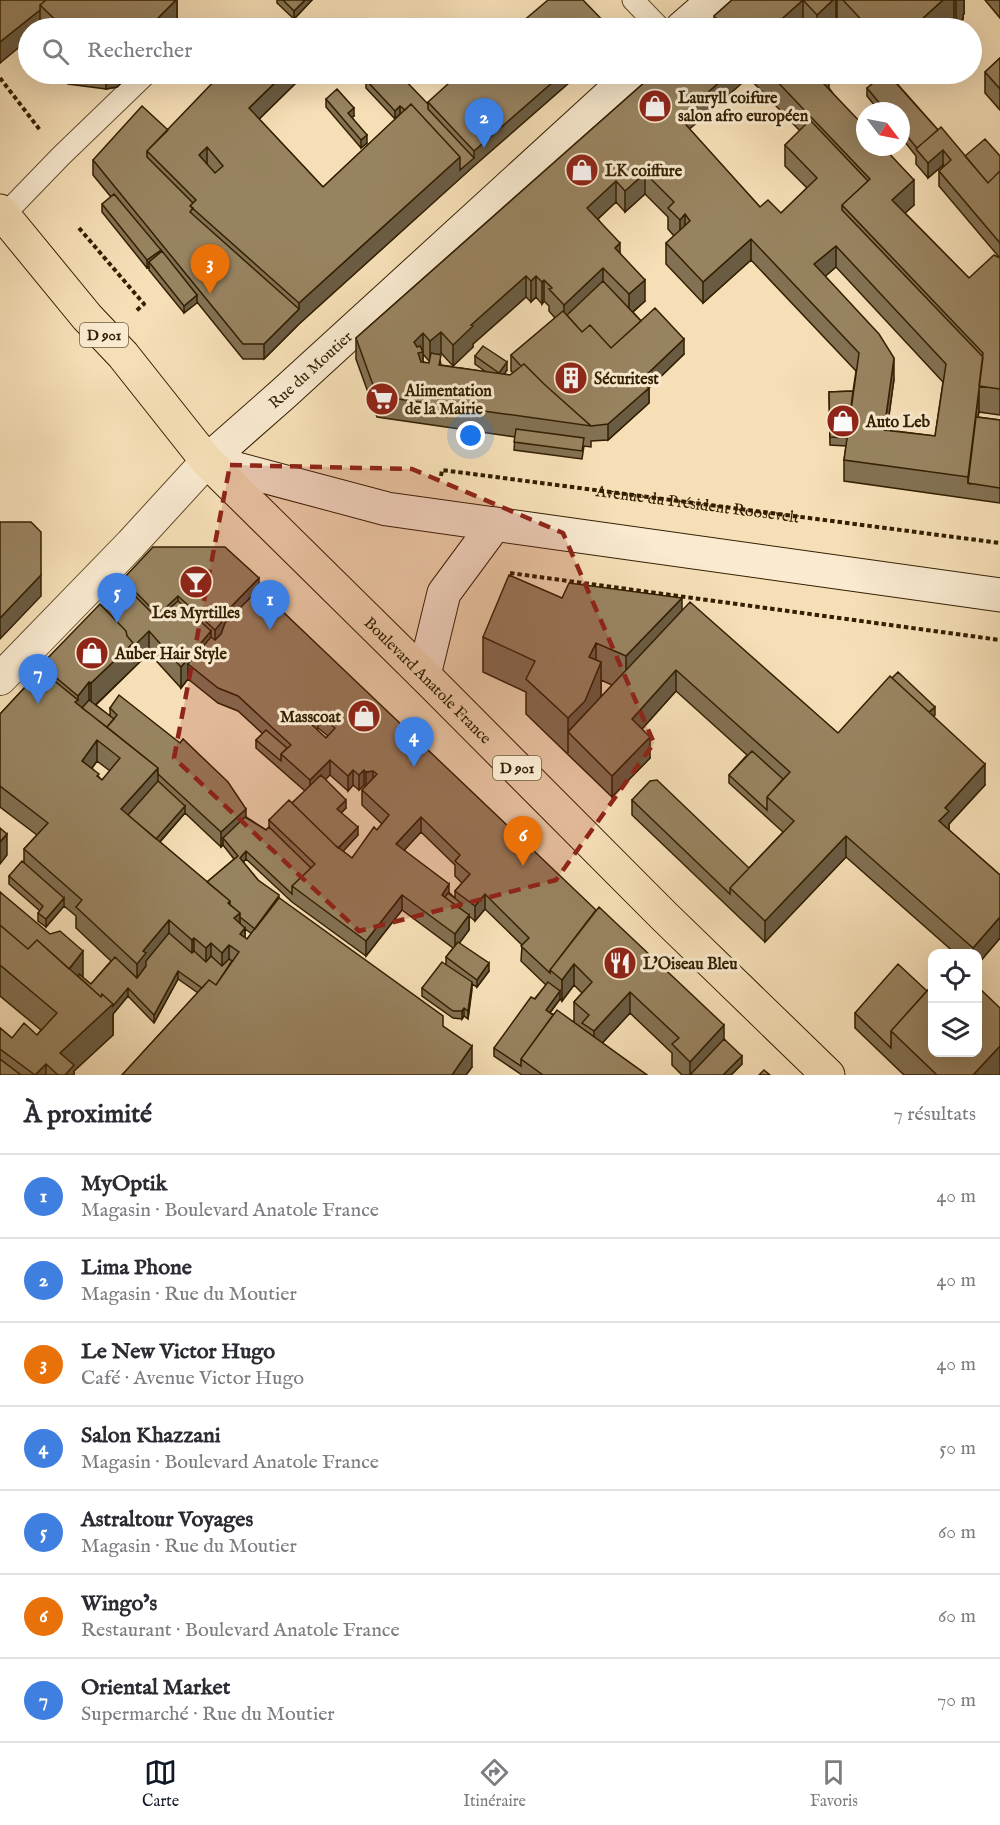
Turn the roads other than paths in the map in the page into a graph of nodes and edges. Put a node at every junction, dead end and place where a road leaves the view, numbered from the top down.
1 (633, 0) edge
2 (714, 0) edge
3 (650, 18) edge
4 (693, 18) edge
5 (136, 84) edge
6 (622, 84) edge
7 (2, 213) edge
8 (207, 461) junction
9 (495, 524) junction
10 (1000, 595) edge
11 (424, 675) junction
12 (0, 679) edge
13 (828, 1075) edge

1 - 3 lane
2 - 4 main road
5 - 7 lane
6 - 8 main road, Rue du Moutier
7 - 8 main road, D 901
8 - 9 main road
8 - 11 main road, Boulevard Anatole France / D 901
8 - 12 street, Rue du Moutier
9 - 10 main road
9 - 11 main road
11 - 13 main road, Boulevard Anatole France / D 901

